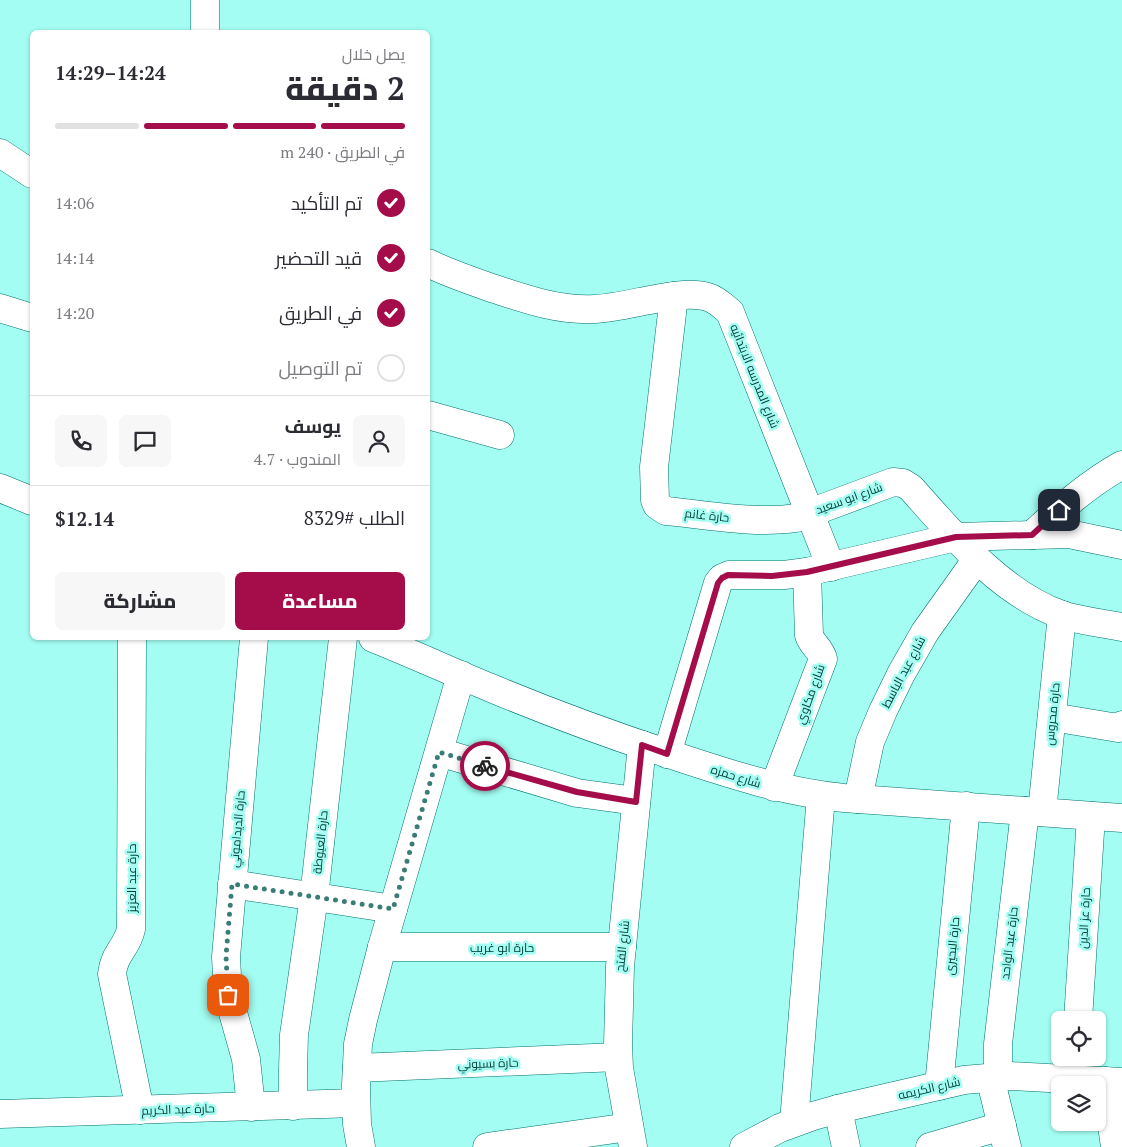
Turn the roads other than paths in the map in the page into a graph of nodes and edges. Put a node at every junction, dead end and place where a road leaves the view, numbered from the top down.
1 (205, 0) edge
2 (205, 30) edge
3 (0, 154) edge
4 (30, 173) edge
5 (430, 264) edge
6 (674, 296) junction
7 (0, 308) edge
8 (30, 317) edge
9 (430, 416) edge
10 (500, 435) dead end
11 (1122, 465) edge
12 (0, 488) edge
13 (30, 500) edge
14 (810, 513) junction
15 (1032, 535) junction
16 (956, 537) junction
17 (1122, 545) edge
18 (977, 559) junction
19 (819, 570) junction
20 (1062, 615) junction
21 (1122, 627) edge
22 (132, 640) edge
23 (254, 640) edge
24 (343, 640) edge
25 (378, 640) edge
26 (461, 676) junction
27 (1052, 717) junction
28 (1122, 725) edge
29 (654, 749) junction
30 (439, 752) junction
31 (774, 787) junction
32 (821, 796) junction
33 (858, 799) junction
34 (636, 802) junction
35 (966, 806) junction
36 (1034, 812) junction
37 (1091, 816) junction
38 (1122, 818) edge
39 (232, 884) junction
40 (314, 897) junction
41 (393, 909) junction
42 (382, 947) junction
43 (622, 948) junction
44 (1079, 1011) edge
45 (618, 1058) junction
46 (357, 1068) junction
47 (1076, 1068) edge
48 (994, 1077) junction
49 (1114, 1081) edge
50 (939, 1086) junction
51 (356, 1103) junction
52 (293, 1106) junction
53 (251, 1107) junction
54 (838, 1109) junction
55 (140, 1110) junction
56 (0, 1114) edge
57 (794, 1122) junction
58 (631, 1137) edge
59 (1004, 1137) edge
60 (754, 1144) edge
61 (361, 1147) edge
62 (486, 1147) edge
63 (846, 1147) edge
64 (930, 1147) edge
65 (1115, 1147) edge

1 - 2 street
3 - 4 street
5 - 6 street, شارع المدرسه الابتدائيه
6 - 14 street, شارع المدرسه الابتدائيه
6 - 14 street, حارة غانم
7 - 8 street
9 - 10 street
11 - 15 street
12 - 13 street
14 - 16 street, شارع ابو سعيد
14 - 19 street, شارع المدرسه الابتدائيه
15 - 16 street, شارع الفتح
15 - 17 street, شارع الفتح
16 - 18 street
16 - 19 street, شارع الفتح
18 - 20 street
18 - 33 street, شارع عبد الباسط
19 - 29 street, شارع الفتح
19 - 31 street, شارع مكاوي
20 - 21 street
20 - 27 street, حارة محروس
22 - 55 street, حارة عبد العزيز
23 - 39 street, حارة الديداموني
24 - 40 street, حارة العيوطة
25 - 26 street, شارع حمزه
26 - 29 street, شارع حمزه
26 - 30 street
27 - 28 street
27 - 36 street, حارة محروس
29 - 31 street, شارع حمزه
29 - 34 street, شارع الفتح
30 - 34 street
30 - 41 street
31 - 32 street, شارع حمزه
32 - 33 street, شارع حمزه
32 - 57 street
33 - 35 street, شارع حمزه
34 - 43 street, شارع الفتح
35 - 36 street, شارع حمزه
35 - 50 street, حارة البحيرى
36 - 37 street, شارع حمزه
36 - 48 street, حارة عبد الواحد
37 - 38 street, شارع حمزه
37 - 44 street, حارة عز الدين
39 - 40 street
39 - 53 street, حارة الديداموني
40 - 41 street
40 - 52 street, حارة العيوطة
41 - 42 street
42 - 43 street, حارة ابو غريب
42 - 46 street
43 - 45 street, شارع الفتح
45 - 46 street, حارة بسيوني
45 - 58 street, شارع الفتح
46 - 51 street
47 - 48 street, شارع الكريمه
47 - 49 street, شارع الكريمه
48 - 50 street, شارع الكريمه
48 - 59 street, حارة عبد الواحد
49 - 65 street
50 - 54 street, شارع الكريمه
51 - 52 street, حارة عبد الكريم
51 - 61 street
52 - 53 street, حارة عبد الكريم
53 - 55 street, حارة عبد الكريم
54 - 57 street, شارع الكريمه
54 - 63 street
55 - 56 street, حارة عبد الكريم
57 - 60 street, شارع الكريمه
58 - 62 street
59 - 64 street

